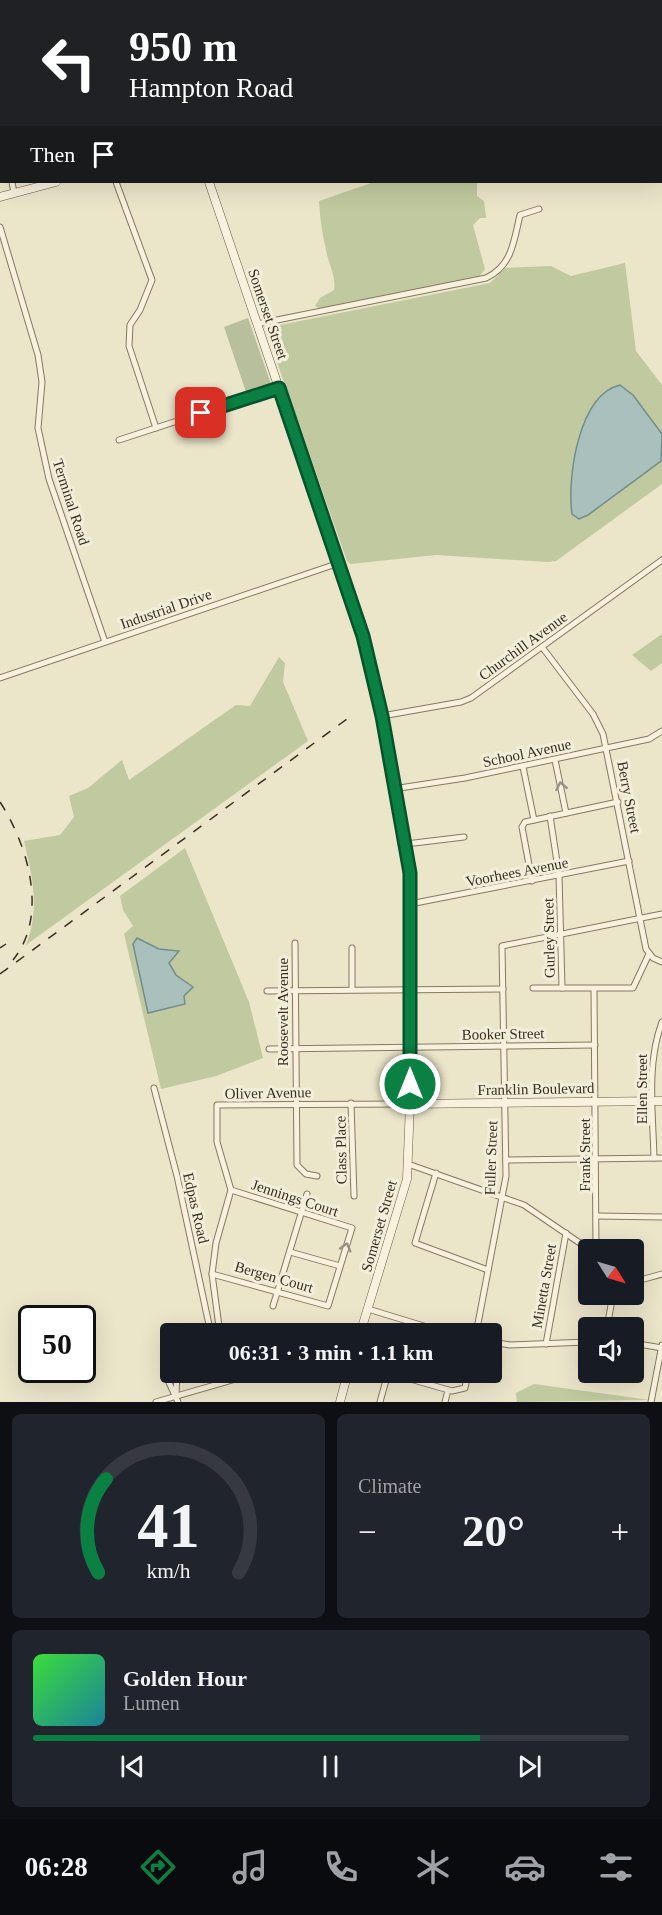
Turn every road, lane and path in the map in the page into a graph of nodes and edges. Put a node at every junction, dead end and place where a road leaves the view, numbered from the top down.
1 (12, 183) edge
2 (52, 183) edge
3 (116, 183) edge
4 (209, 183) edge
5 (14, 193) junction
6 (0, 197) edge
7 (538, 209) dead end
8 (0, 227) edge
9 (257, 324) junction
10 (279, 388) junction
11 (156, 428) junction
12 (119, 440) dead end
13 (662, 560) edge
14 (339, 563) junction
15 (105, 642) junction
16 (542, 647) junction
17 (0, 678) edge
18 (382, 716) junction
19 (662, 731) edge
20 (607, 749) junction
21 (555, 760) junction
22 (523, 767) junction
23 (393, 789) junction
24 (618, 802) junction
25 (566, 813) junction
26 (550, 816) junction
27 (534, 820) junction
28 (464, 837) dead end
29 (406, 844) junction
30 (629, 861) junction
31 (560, 875) junction
32 (532, 881) junction
33 (410, 904) junction
34 (662, 914) edge
35 (640, 918) junction
36 (560, 933) junction
37 (295, 943) dead end
38 (352, 948) dead end
39 (649, 954) junction
40 (662, 962) edge
41 (533, 988) dead end
42 (562, 988) junction
43 (352, 989) junction
44 (504, 989) junction
45 (594, 989) junction
46 (411, 990) junction
47 (267, 991) dead end
48 (296, 991) junction
49 (662, 1022) edge
50 (595, 1045) junction
51 (505, 1046) junction
52 (410, 1047) junction
53 (269, 1048) dead end
54 (295, 1048) junction
55 (154, 1088) dead end
56 (653, 1101) junction
57 (662, 1101) edge
58 (596, 1102) junction
59 (351, 1103) junction
60 (505, 1103) junction
61 (410, 1104) junction
62 (296, 1105) junction
63 (597, 1158) junction
64 (654, 1158) junction
65 (662, 1158) edge
66 (506, 1160) junction
67 (408, 1164) junction
68 (436, 1173) junction
69 (317, 1176) dead end
70 (231, 1190) junction
71 (307, 1194) dead end
72 (354, 1196) dead end
73 (503, 1197) junction
74 (302, 1212) junction
75 (597, 1216) junction
76 (662, 1216) edge
77 (566, 1233) junction
78 (596, 1239) edge
79 (578, 1242) edge
80 (290, 1252) junction
81 (340, 1266) junction
82 (488, 1270) junction
83 (212, 1274) junction
84 (662, 1274) edge
85 (644, 1279) edge
86 (278, 1291) junction
87 (273, 1306) dead end
88 (368, 1309) junction
89 (209, 1323) edge
90 (219, 1323) edge
91 (364, 1323) edge
92 (414, 1323) edge
93 (478, 1323) edge
94 (502, 1342) edge
95 (578, 1342) edge
96 (546, 1344) junction
97 (644, 1345) edge
98 (662, 1347) edge
99 (660, 1363) edge
100 (169, 1383) edge
101 (175, 1383) edge
102 (223, 1383) edge
103 (345, 1383) edge
104 (385, 1383) edge
105 (423, 1383) edge
106 (465, 1383) edge
107 (448, 1390) junction
108 (177, 1399) edge
109 (382, 1401) edge
110 (156, 1402) edge
111 (340, 1402) edge
112 (445, 1402) edge
113 (651, 1402) edge

1 - 5 street
2 - 5 main road
3 - 11 street
4 - 9 main road, Somerset Street
5 - 6 main road
7 - 9 street
8 - 15 street, Terminal Road
9 - 10 main road, Somerset Street
10 - 11 street
10 - 14 main road, Somerset Street
11 - 12 street
13 - 16 street, Churchill Avenue
14 - 15 street, Industrial Drive
14 - 18 main road, Somerset Street
15 - 17 street, Industrial Drive
16 - 18 street, Churchill Avenue
16 - 20 street, Berry Street
18 - 23 main road, Somerset Street
19 - 20 street, School Avenue
20 - 21 street, School Avenue
20 - 24 street, Berry Street
21 - 22 street, School Avenue
25 -> 21 street
22 - 23 street, School Avenue
22 - 27 street
23 - 29 main road, Somerset Street
24 - 25 street
24 - 30 street, Berry Street
25 - 26 street
26 - 27 street
26 - 31 street, Gurley Street
27 - 32 street
28 - 29 street
29 - 33 main road, Somerset Street
30 - 31 street, Voorhees Avenue
30 - 35 street, Berry Street
31 - 32 street, Voorhees Avenue
31 - 36 street, Gurley Street
32 - 33 street, Voorhees Avenue
33 - 46 main road, Somerset Street
34 - 35 street
35 - 36 street
35 - 39 street, Berry Street
36 - 42 street, Gurley Street
36 - 44 street, Fuller Street
37 - 48 street, Roosevelt Avenue
38 - 43 street
39 - 40 street
39 - 45 street
41 - 42 street
42 - 45 street
43 - 46 street
43 - 48 street
44 - 46 street
44 - 51 street, Fuller Street
45 - 50 street, Frank Street
46 - 52 main road, Somerset Street
47 - 48 street
48 - 54 street, Roosevelt Avenue
49 - 56 street, Ellen Street
50 - 51 street, Booker Street
50 - 58 street, Frank Street
51 - 52 street, Booker Street
51 - 60 street, Fuller Street
52 - 54 street, Booker Street
52 - 61 main road, Somerset Street
53 - 54 street, Booker Street
54 - 62 street, Roosevelt Avenue
55 - 89 street, Edpas Road
56 - 57 main road, Franklin Boulevard
56 - 58 main road, Franklin Boulevard
56 - 64 street, Ellen Street
58 - 60 main road, Franklin Boulevard
58 - 63 street, Frank Street
59 - 61 street, Oliver Avenue
59 - 62 street, Oliver Avenue
59 - 72 street, Class Place
60 - 61 main road, Franklin Boulevard
60 - 66 street, Fuller Street
61 - 67 main road, Somerset Street
62 - 69 street, Roosevelt Avenue
62 - 70 street, Oliver Avenue
63 - 64 street
63 - 66 street
63 - 75 street, Frank Street
64 - 65 street
66 - 73 street, Fuller Street
67 - 68 street
67 - 88 main road, Somerset Street
68 - 73 street
68 - 82 street
70 - 74 street, Jennings Court
70 - 83 street
71 - 74 street
73 - 77 street
73 - 82 street, Fuller Street
74 - 80 street
81 -> 74 street, Jennings Court
75 - 76 street
75 - 78 street, Frank Street
77 - 79 street
77 - 96 street, Minetta Street
80 - 81 street
80 - 86 street
81 - 86 street, Bergen Court
82 - 93 street, Fuller Street
83 - 86 street, Bergen Court
83 - 90 street
84 - 85 street
86 - 87 street
88 - 91 main road, Somerset Street
88 - 92 street
94 - 96 street
95 - 96 street
97 - 98 street
98 - 99 street
99 - 113 street
100 - 108 street
101 - 108 street
102 - 108 street
103 - 111 main road
104 - 109 street
105 - 107 street
106 - 107 street
107 - 112 street
108 - 110 street

